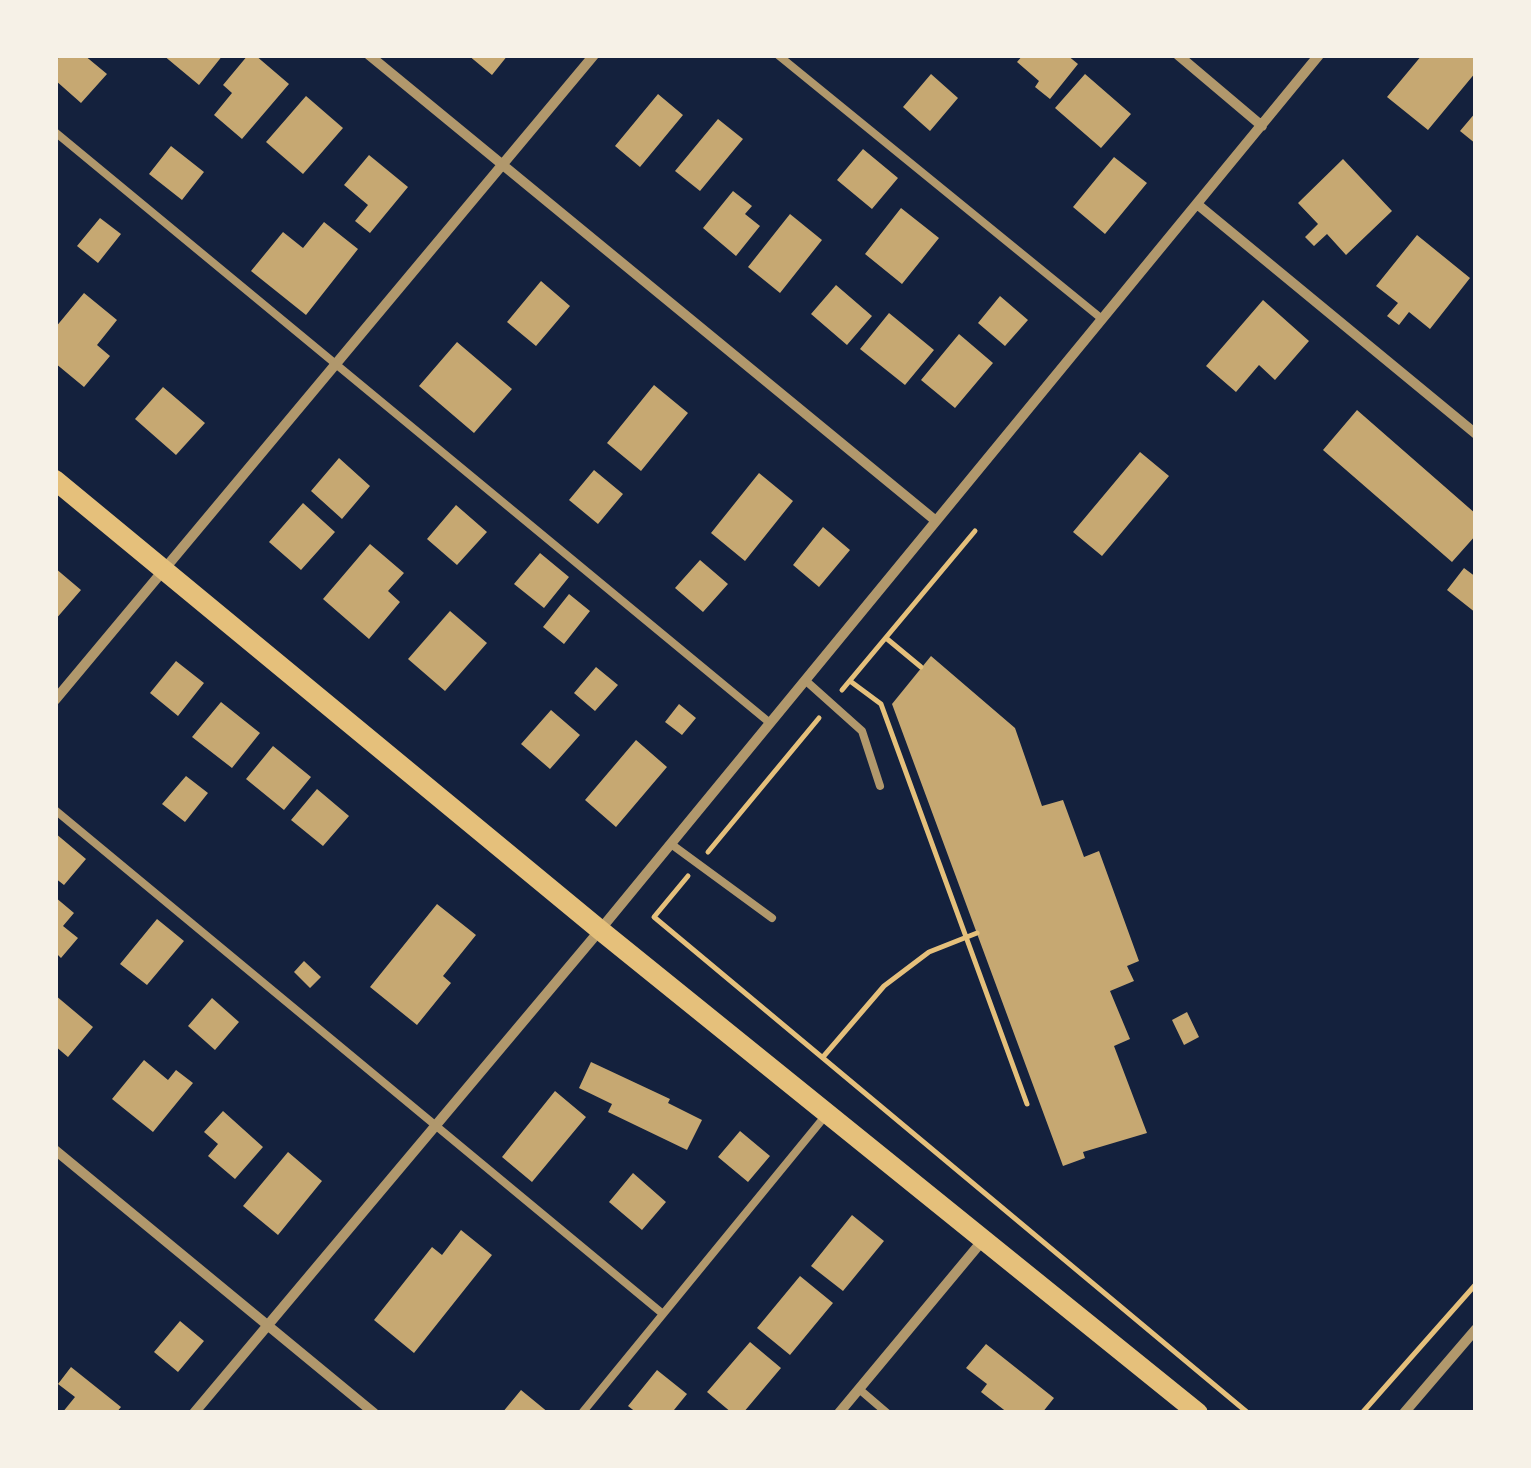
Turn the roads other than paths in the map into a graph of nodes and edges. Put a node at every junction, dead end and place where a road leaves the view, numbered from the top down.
1 (370, 55) edge
2 (594, 55) edge
3 (778, 55) edge
4 (1178, 55) edge
5 (1319, 55) edge
6 (1262, 126) junction
7 (55, 132) edge
8 (503, 164) junction
9 (1197, 204) junction
10 (1102, 319) junction
11 (336, 364) junction
12 (1476, 434) edge
13 (55, 480) edge
14 (936, 521) junction
15 (162, 570) junction
16 (805, 680) junction
17 (55, 700) edge
18 (770, 723) junction
19 (880, 786) dead end
20 (55, 810) edge
21 (670, 844) junction
22 (772, 918) dead end
23 (600, 930) junction
24 (827, 1113) junction
25 (436, 1125) junction
26 (55, 1150) edge
27 (983, 1240) junction
28 (664, 1314) junction
29 (268, 1326) junction
30 (1476, 1329) edge
31 (858, 1390) junction
32 (194, 1413) edge
33 (374, 1413) edge
34 (582, 1413) edge
35 (839, 1413) edge
36 (886, 1413) edge
37 (1198, 1413) edge
38 (1404, 1413) edge

1 - 8 street
2 - 8 street
3 - 10 lane
4 - 6 street
5 - 6 street
6 - 9 street
7 - 11 lane
8 - 11 street
8 - 14 street
9 - 10 street
9 - 12 street
10 - 14 street
11 - 15 street
11 - 18 lane
13 - 15 main road
14 - 16 street
15 - 17 street
15 - 23 main road
16 - 18 street
16 - 19 lane
18 - 21 street
20 - 25 lane
21 - 22 lane
21 - 23 street
23 - 24 main road
23 - 25 street
24 - 27 main road
24 - 28 lane
25 - 28 lane
25 - 29 street
26 - 29 street
27 - 31 street
27 - 37 main road
28 - 34 lane
29 - 32 street
29 - 33 street
30 - 38 street
31 - 35 street
31 - 36 lane

